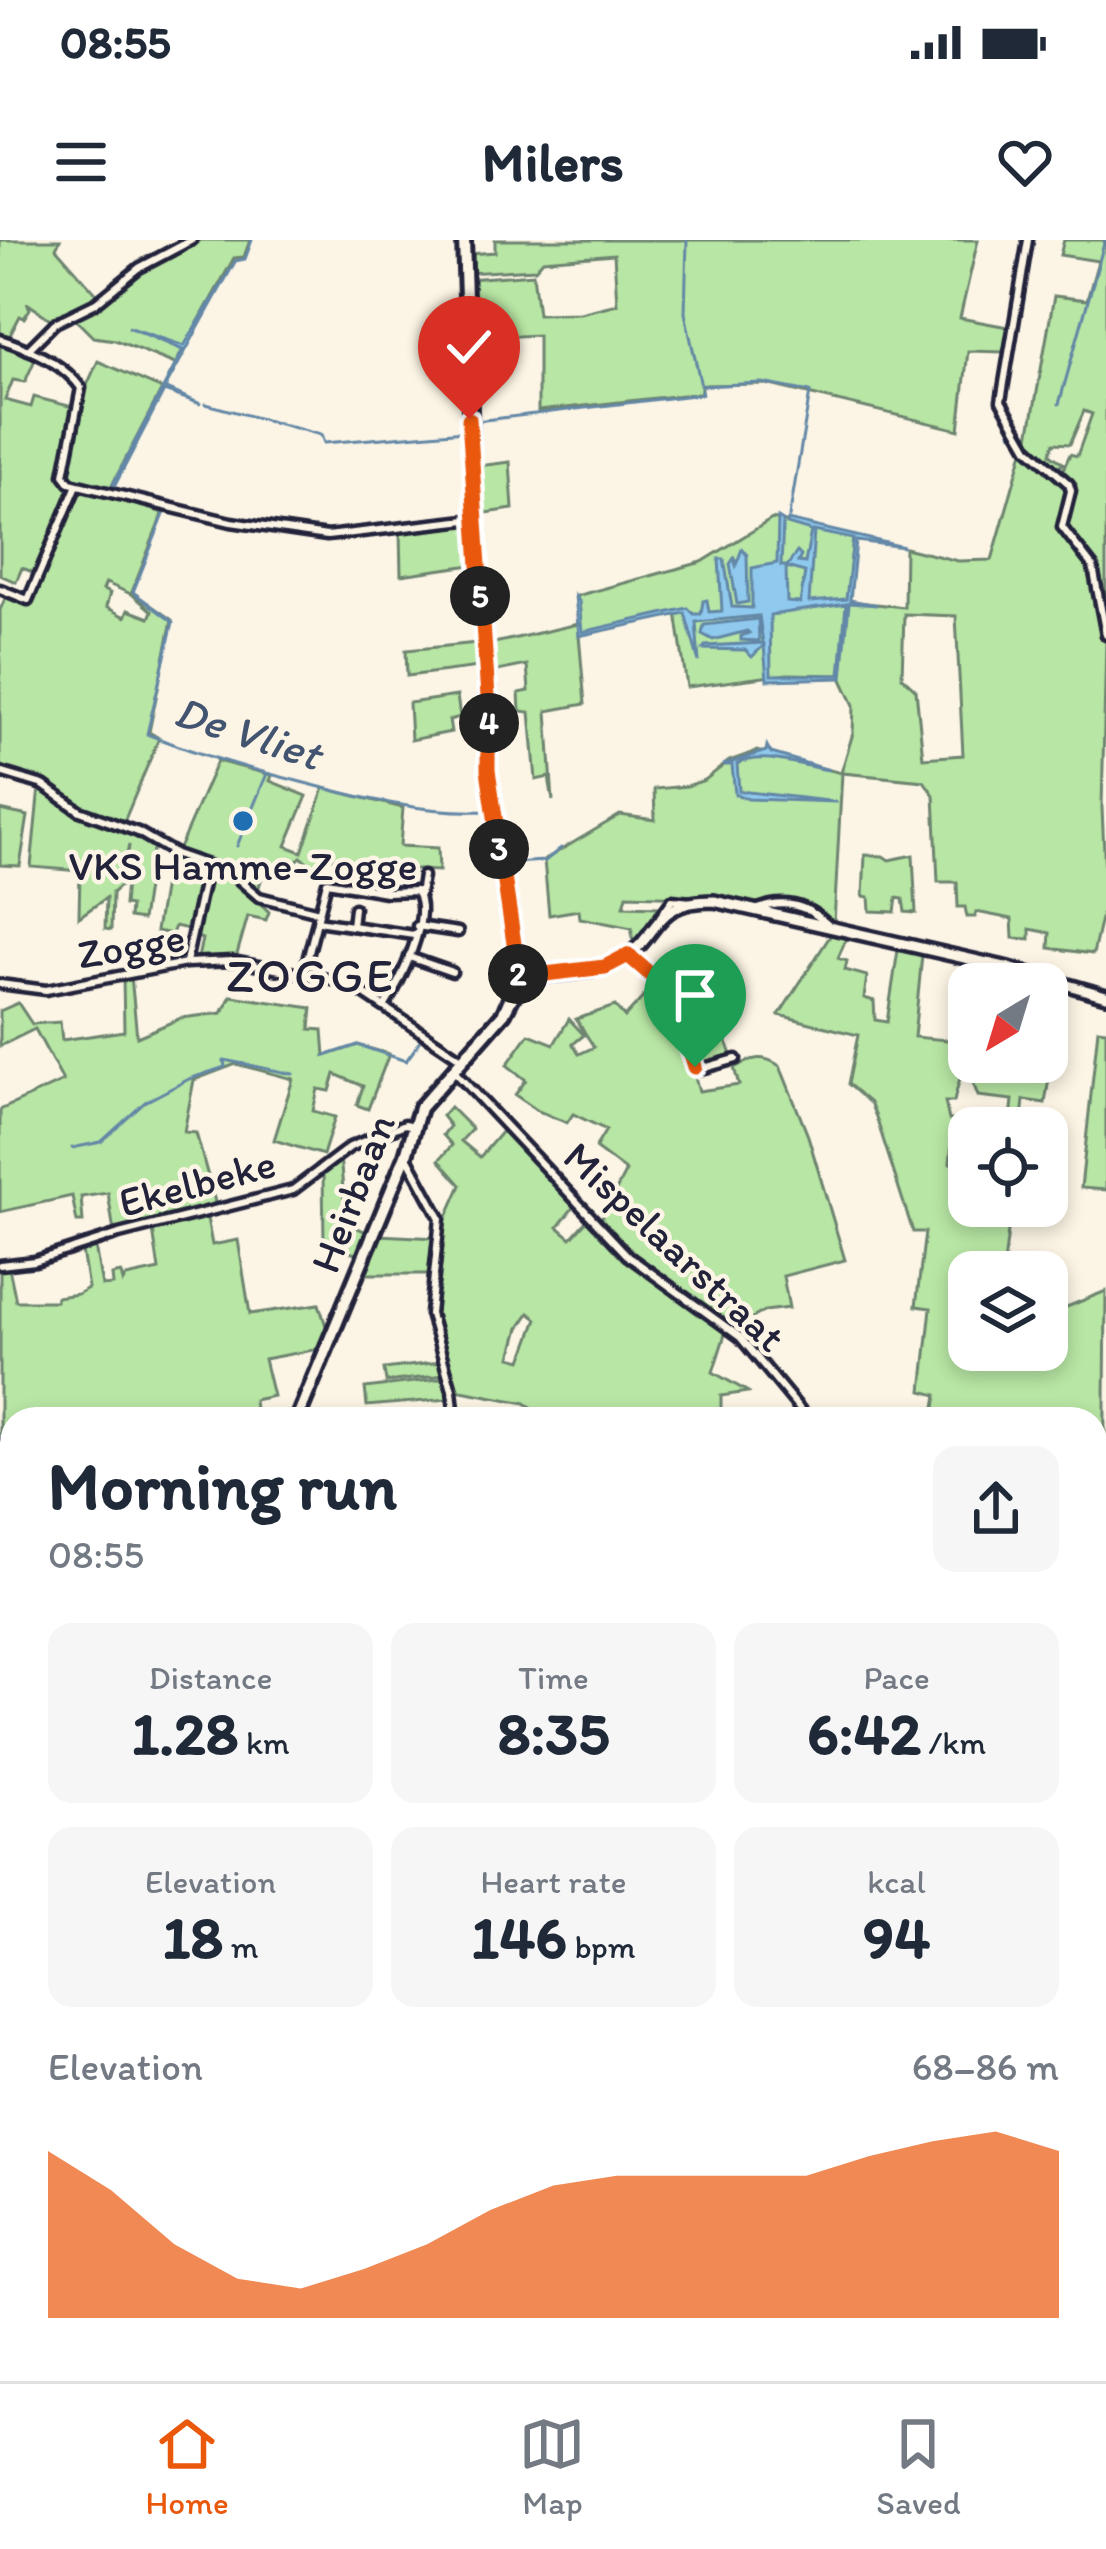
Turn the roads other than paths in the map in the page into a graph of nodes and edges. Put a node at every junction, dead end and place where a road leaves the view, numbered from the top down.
1 (192, 240) edge
2 (464, 240) edge
3 (1028, 240) edge
4 (0, 339) edge
5 (28, 350) junction
6 (77, 485) junction
7 (475, 519) junction
8 (0, 589) edge
9 (1106, 635) edge
10 (0, 772) edge
11 (207, 866) junction
12 (423, 876) dead end
13 (420, 894) junction
14 (354, 908) dead end
15 (318, 916) junction
16 (352, 926) junction
17 (418, 926) junction
18 (458, 932) dead end
19 (414, 935) junction
20 (628, 955) junction
21 (410, 957) junction
22 (186, 963) junction
23 (452, 972) dead end
24 (303, 976) junction
25 (519, 977) junction
26 (0, 985) edge
27 (1106, 996) edge
28 (384, 1007) junction
29 (736, 1059) dead end
30 (458, 1066) junction
31 (419, 1109) junction
32 (414, 1126) junction
33 (396, 1128) junction
34 (406, 1155) junction
35 (0, 1265) edge
36 (302, 1407) edge
37 (454, 1407) edge
38 (798, 1407) edge

1 - 5 street
2 - 7 main road
3 - 9 street
4 - 5 street
5 - 6 street
6 - 7 street
6 - 8 street
7 - 25 main road
10 - 11 street
11 - 15 street
11 - 22 street
12 - 13 street
13 - 15 street
13 - 17 street
14 - 16 street
15 - 16 street
15 - 24 street
16 - 19 street
17 - 18 street
17 - 19 street
19 - 21 street
20 - 25 street
20 - 27 street
20 - 29 street
21 - 23 street
21 - 28 street
22 - 24 street, Zogge
22 - 26 street, Zogge
24 - 28 street, Zogge
25 - 30 main road, Heirbaan
28 - 30 street, Zogge
30 - 31 main road, Heirbaan
30 - 38 street, Mispelaarstraat
31 - 32 main road, Heirbaan
31 - 33 street, Ekelbeke
32 - 33 street, Ekelbeke
32 - 34 main road, Heirbaan
33 - 35 street, Ekelbeke
34 - 36 main road, Heirbaan
34 - 37 street

